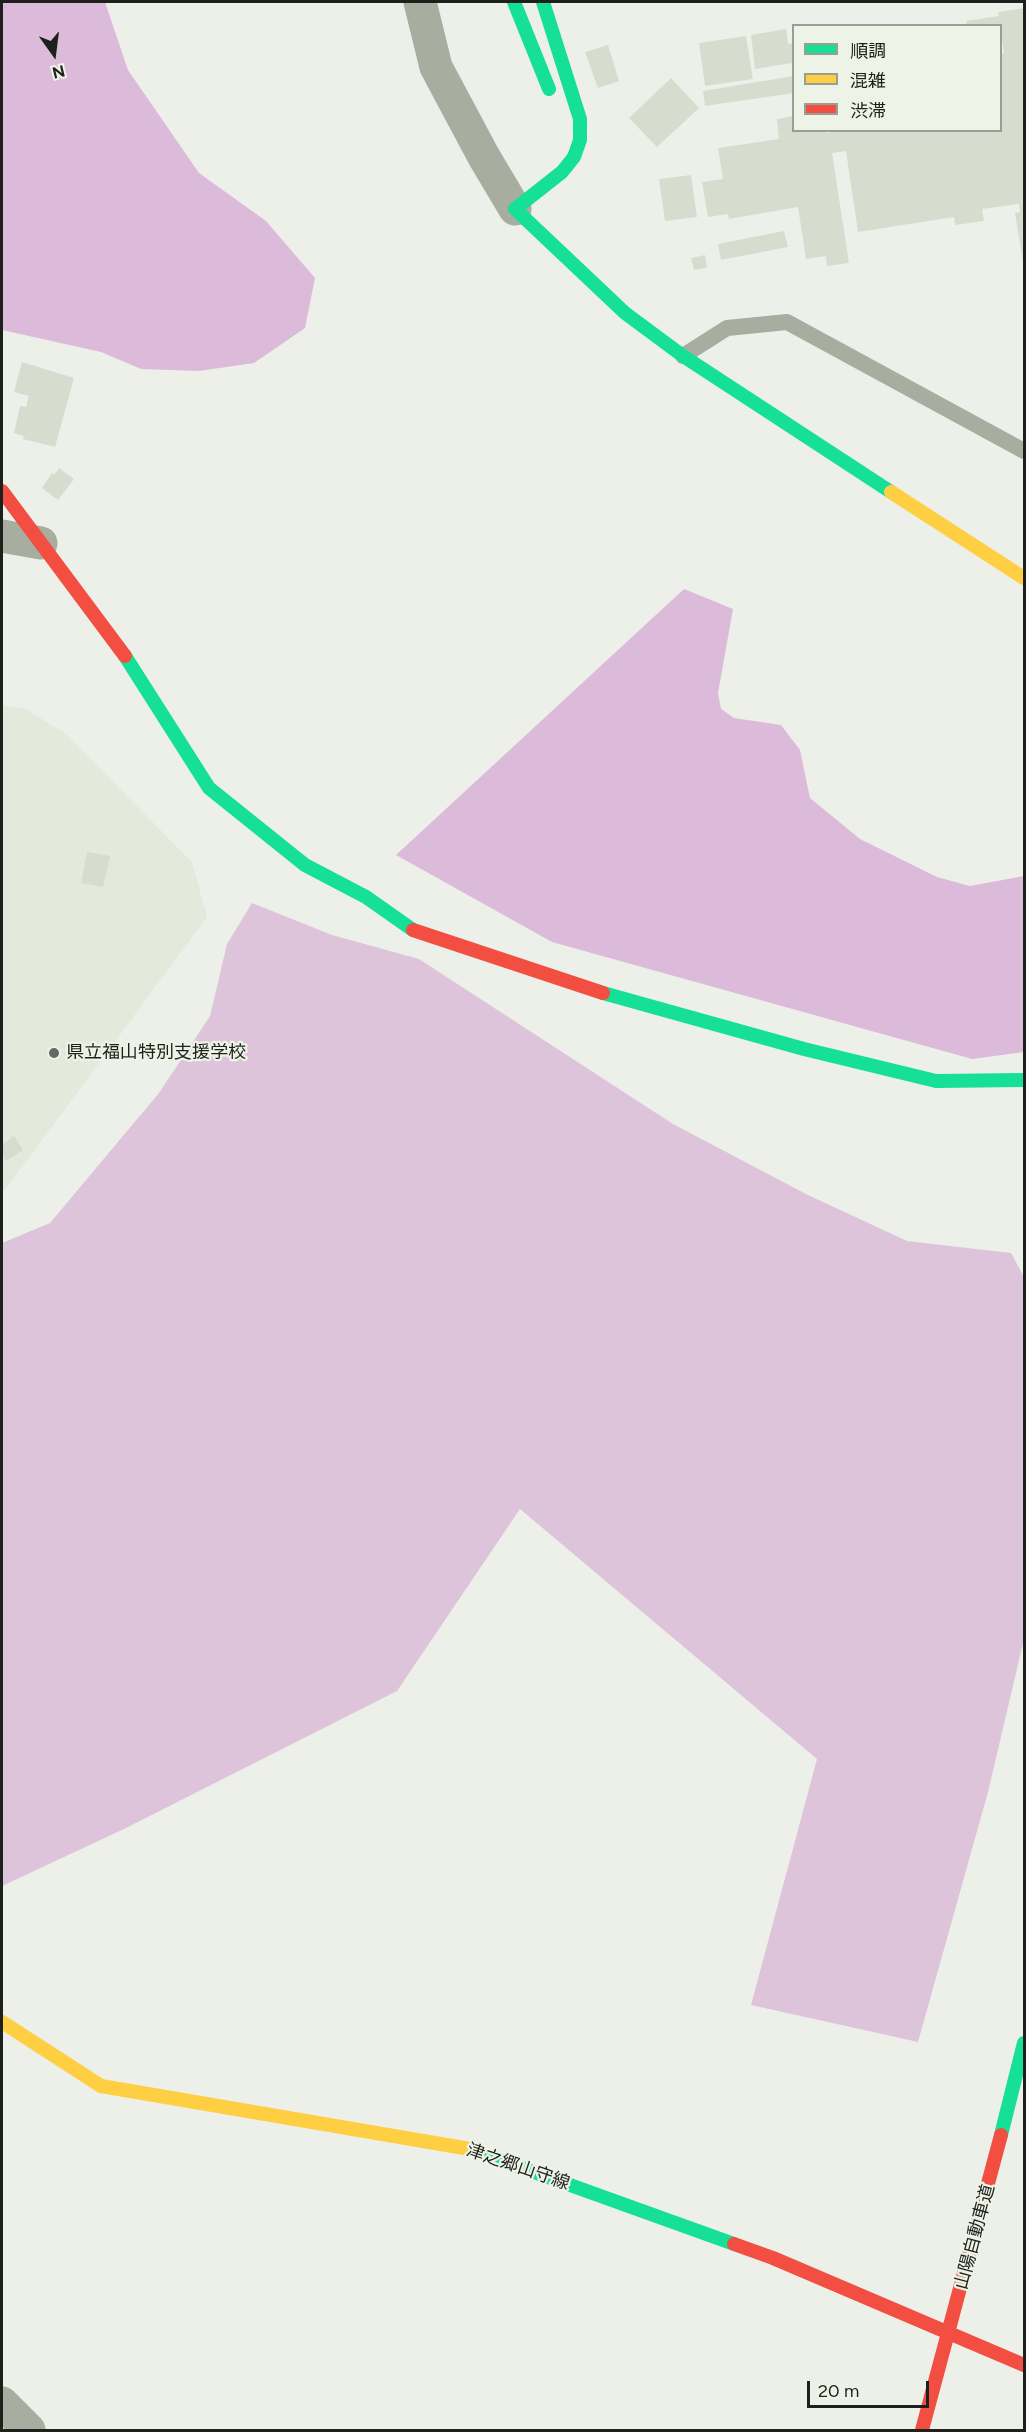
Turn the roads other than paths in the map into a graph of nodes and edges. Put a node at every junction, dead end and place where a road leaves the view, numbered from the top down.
1 (420, 2) edge
2 (514, 2) edge
3 (543, 2) edge
4 (552, 97) dead end
5 (561, 150) dead end
6 (515, 209) junction
7 (683, 356) junction
8 (1024, 451) edge
9 (2, 491) edge
10 (2, 536) edge
11 (41, 543) junction
12 (1024, 578) edge
13 (1024, 1080) edge
14 (2, 2022) edge
15 (1024, 2043) edge
16 (1024, 2365) edge
17 (2, 2403) edge
18 (29, 2430) edge
19 (922, 2430) edge

1 - 6 street
2 - 4 main road
3 - 6 main road
5 - 6 main road
6 - 7 main road
7 - 8 lane
7 - 12 main road
9 - 11 main road
10 - 11 street
11 - 13 main road
14 - 16 main road, 津之郷山守線
15 - 19 main road, 山陽自動車道
17 - 18 street

